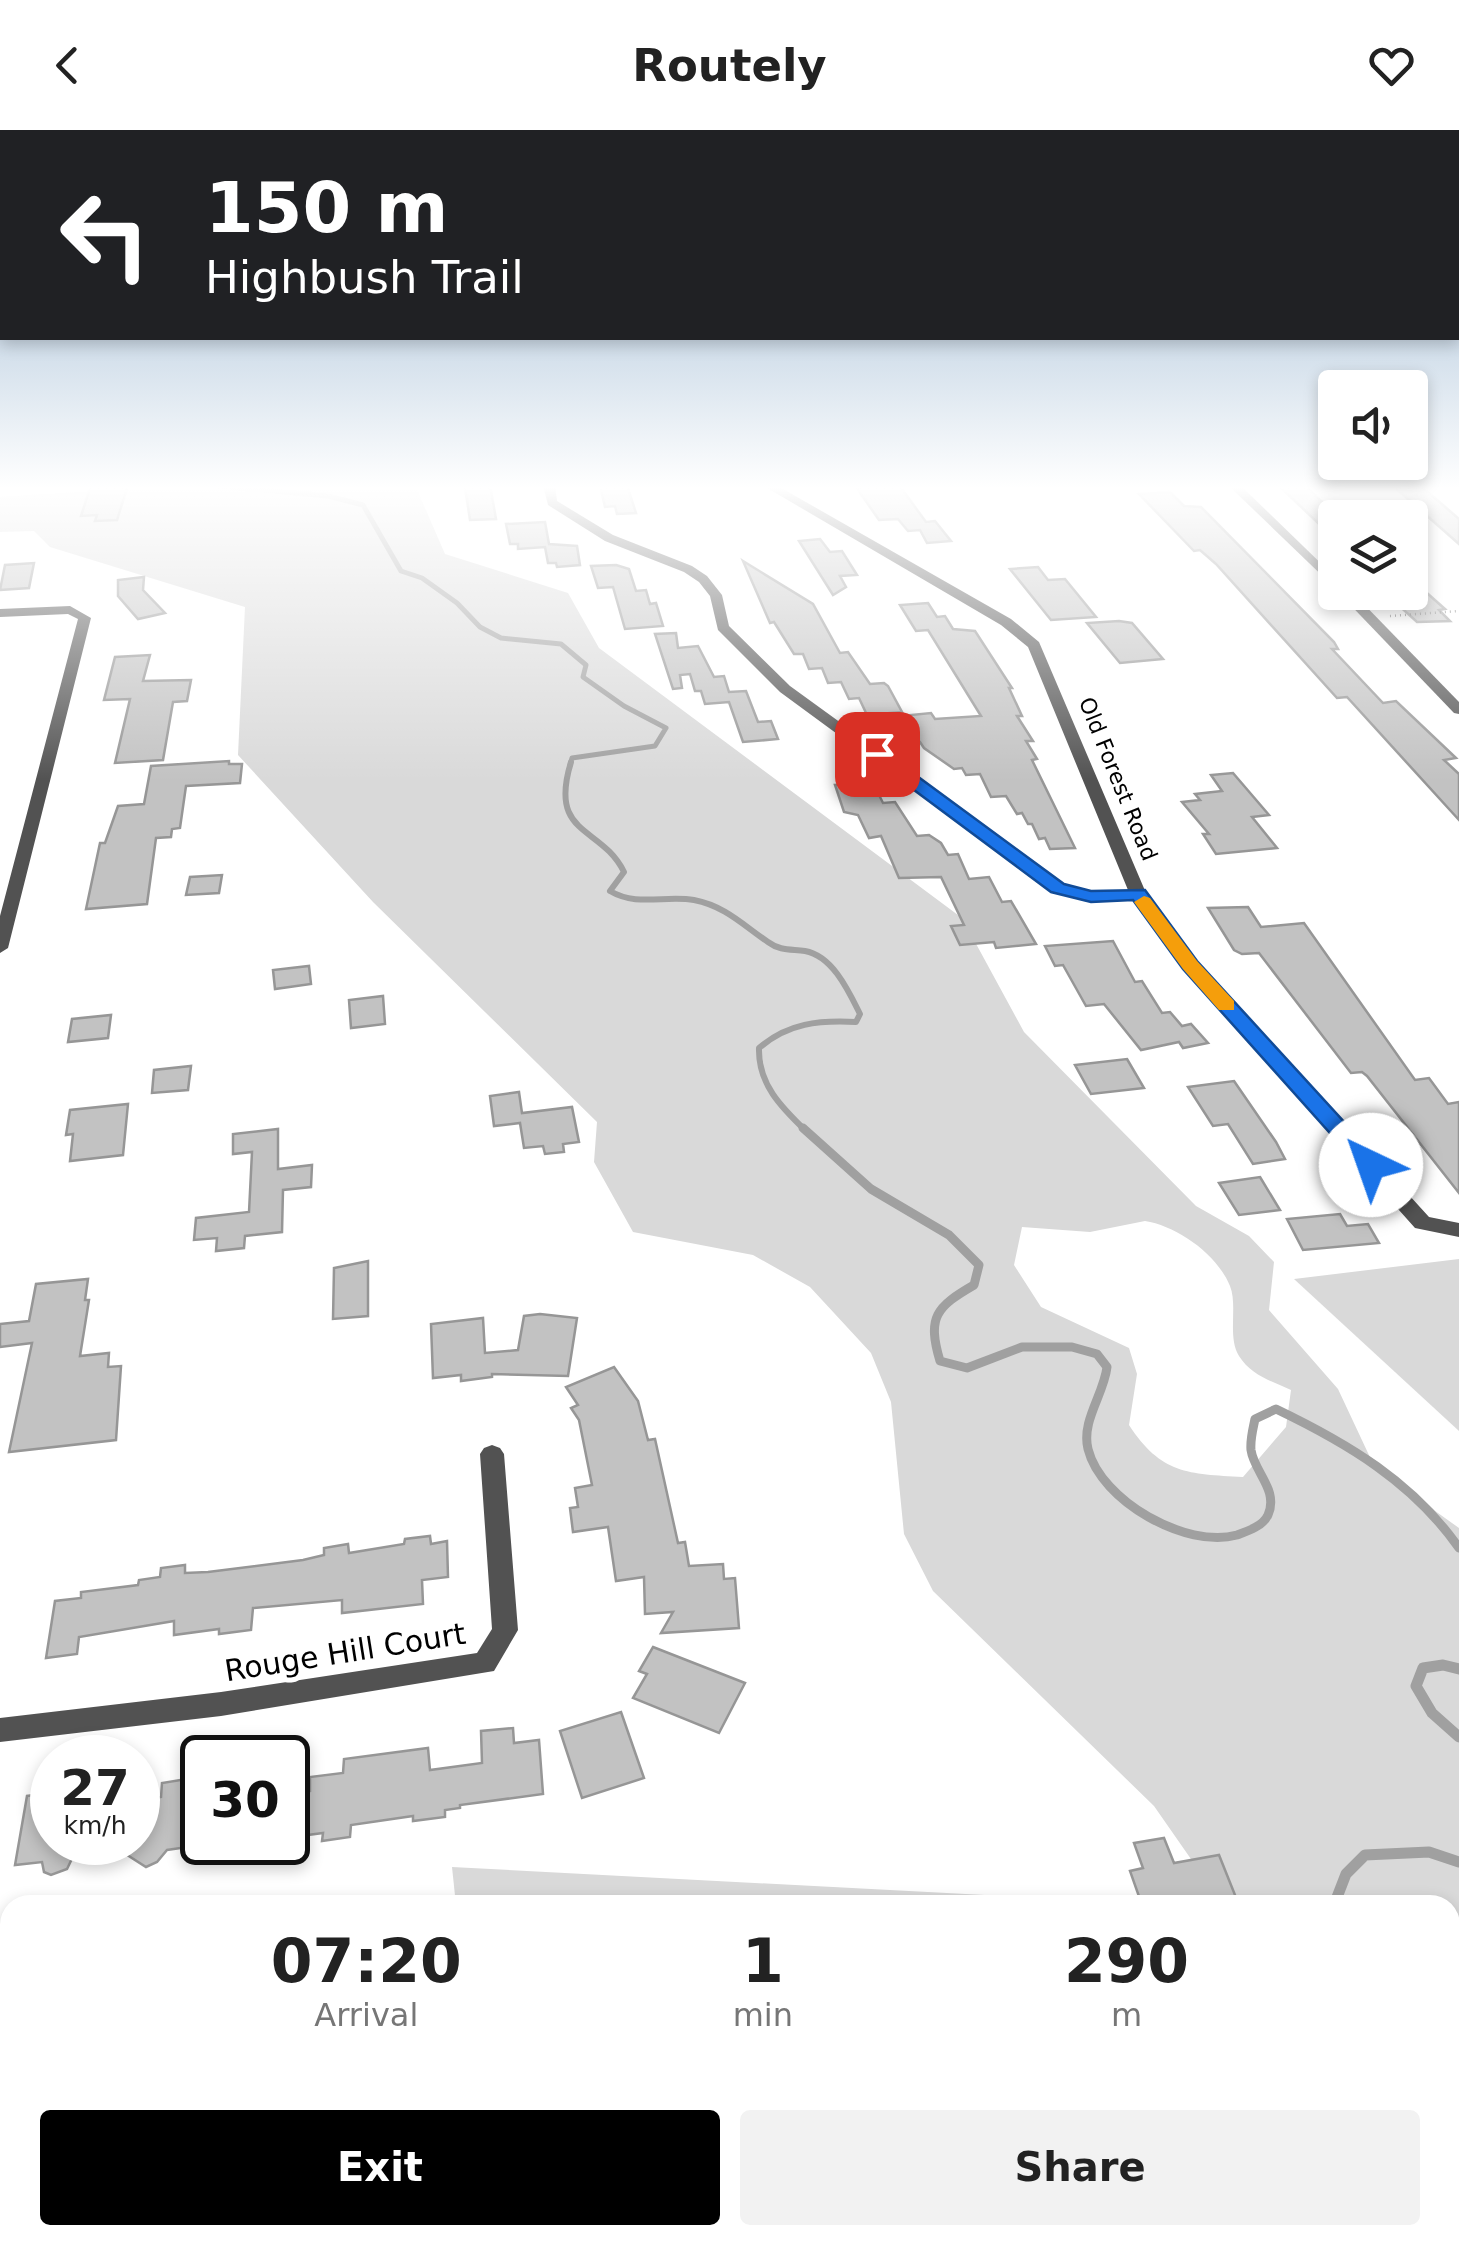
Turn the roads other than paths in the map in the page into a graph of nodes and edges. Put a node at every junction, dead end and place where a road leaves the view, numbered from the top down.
1 (707, 584) edge
2 (939, 584) edge
3 (1363, 610) edge
4 (0, 613) edge
5 (1459, 710) edge
6 (1138, 894) junction
7 (0, 948) edge
8 (1459, 1230) edge
9 (492, 1454) dead end
10 (0, 1730) edge

1 - 6 street
2 - 6 street, Old Forest Road
3 - 5 street
4 - 7 street
6 - 8 street, Old Forest Road
9 - 10 street, Rouge Hill Court

